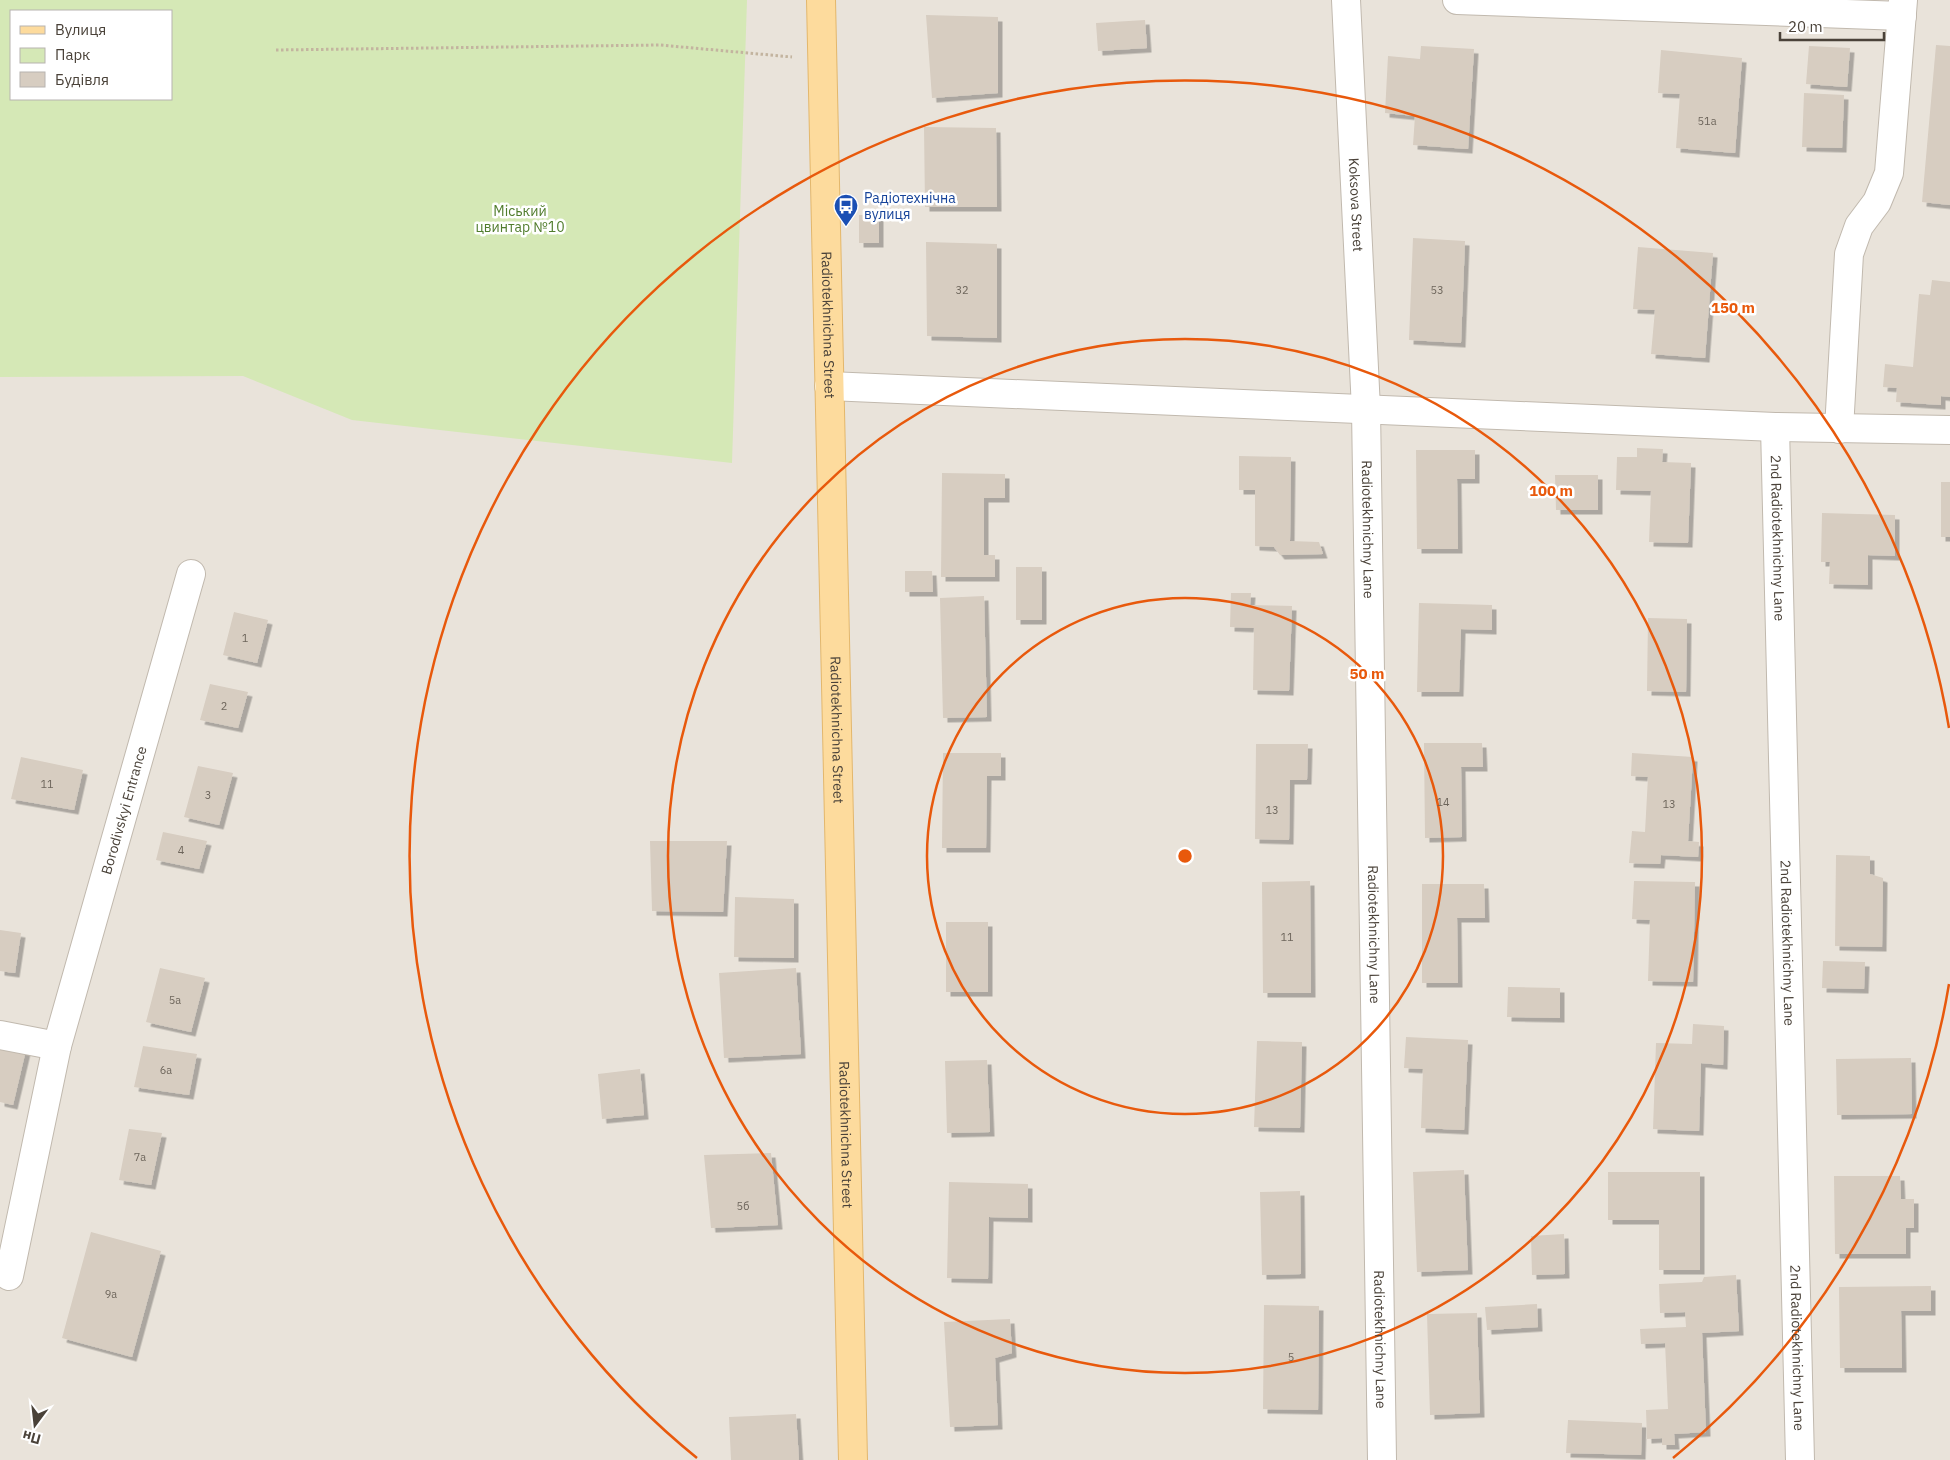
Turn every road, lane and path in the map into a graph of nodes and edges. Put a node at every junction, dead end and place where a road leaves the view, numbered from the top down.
1 (821, 0) edge
2 (1346, 0) edge
3 (1456, 0) edge
4 (1903, 8) edge
5 (276, 50) dead end
6 (822, 59) junction
7 (829, 386) junction
8 (1366, 409) junction
9 (1775, 427) junction
10 (1839, 429) junction
11 (1950, 430) edge
12 (190, 574) dead end
13 (0, 1034) edge
14 (57, 1046) junction
15 (9, 1276) dead end
16 (853, 1460) edge
17 (1382, 1460) edge
18 (1800, 1460) edge

1 - 6 main road, Radiotekhnichna Street
2 - 8 street, Koksova Street
3 - 4 street
4 - 10 street
5 - 6 path
6 - 7 main road, Radiotekhnichna Street
7 - 8 street
7 - 16 main road, Radiotekhnichna Street
8 - 9 street
8 - 17 street, Radiotekhnichny Lane
9 - 10 street
9 - 18 street, 2nd Radiotekhnichny Lane
10 - 11 street
12 - 14 street, Borodivskyi Entrance
13 - 14 street
14 - 15 street, Borodivskyi Entrance

